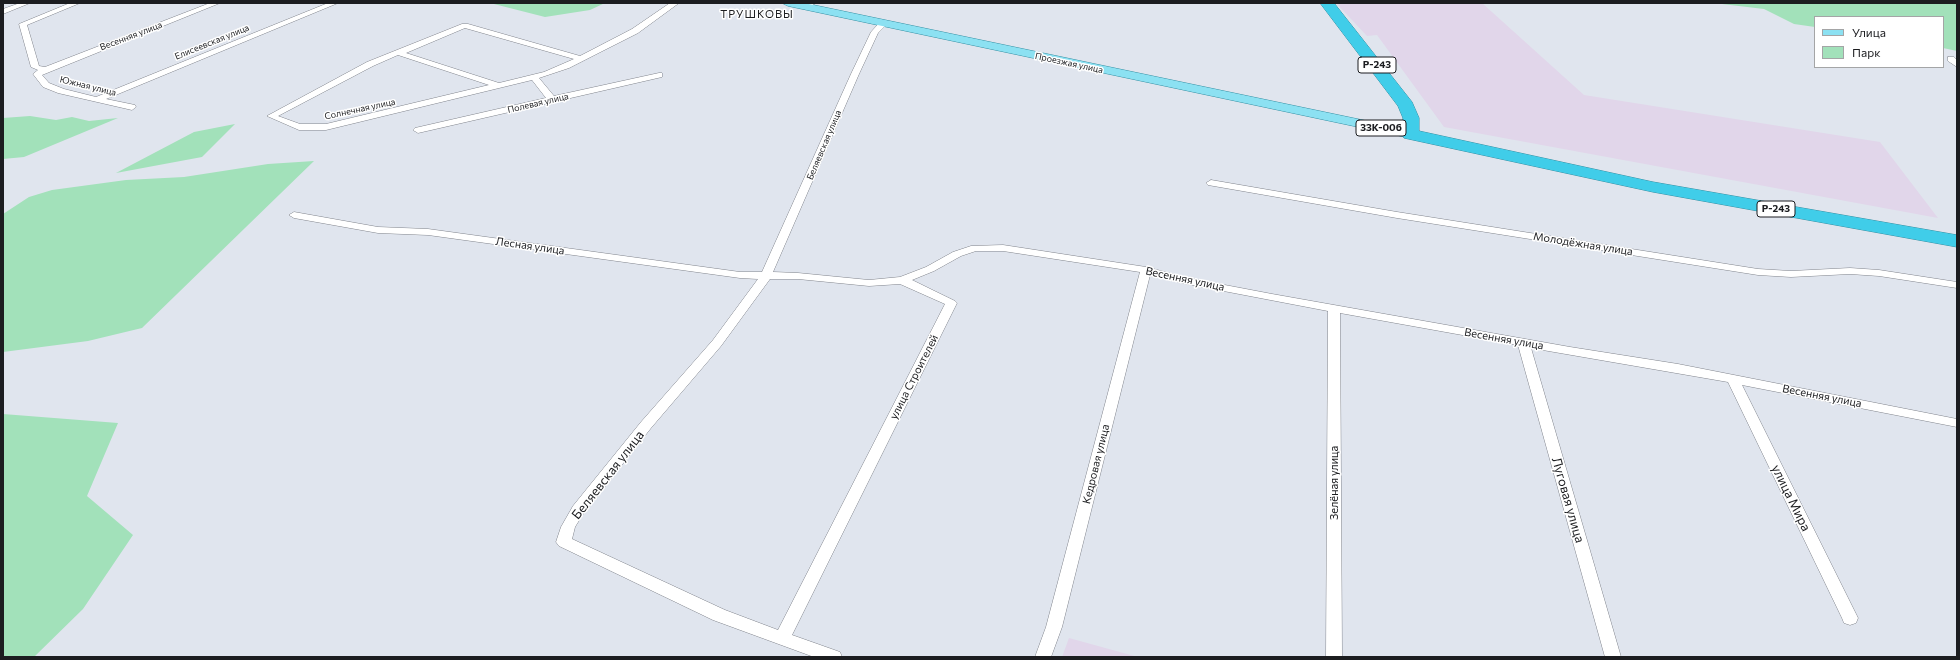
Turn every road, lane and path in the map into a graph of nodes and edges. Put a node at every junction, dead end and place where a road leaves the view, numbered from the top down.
1 (26, 3) edge
2 (76, 3) edge
3 (216, 3) edge
4 (334, 3) edge
5 (675, 3) edge
6 (788, 3) edge
7 (1327, 3) edge
8 (808, 5) edge
9 (3, 12) edge
10 (884, 23) junction
11 (399, 53) junction
12 (581, 59) junction
13 (45, 70) junction
14 (659, 75) dead end
15 (534, 77) junction
16 (499, 86) junction
17 (98, 100) junction
18 (552, 100) junction
19 (132, 107) dead end
20 (418, 130) dead end
21 (1410, 134) junction
22 (1211, 183) dead end
23 (294, 215) dead end
24 (1957, 240) edge
25 (1146, 270) junction
26 (768, 273) junction
27 (902, 280) junction
28 (1957, 285) edge
29 (1334, 308) junction
30 (1523, 342) junction
31 (1733, 379) junction
32 (1957, 423) edge
33 (1850, 618) dead end
34 (782, 639) junction
35 (834, 657) edge
36 (1043, 657) edge
37 (1334, 657) edge
38 (1613, 657) edge

1 - 9 street
2 - 13 street
3 - 13 street, Весенняя улица
4 - 17 street, Елисеевская улица
5 - 12 street, Солнечная улица
6 - 8 main road, Проезжая улица
7 - 21 highway, Р-243
8 - 10 main road, Проезжая улица
10 - 21 main road, Проезжая улица / 33К-006
10 - 26 street, Беляевская улица
11 - 12 street, Солнечная улица
11 - 16 street
11 - 16 street, Солнечная улица
12 - 15 street, Солнечная улица
13 - 17 street, Южная улица
14 - 18 street, Полевая улица
15 - 16 street, Солнечная улица
15 - 18 street
17 - 19 street, Южная улица
18 - 20 street, Полевая улица
21 - 24 highway, Р-243
22 - 28 street, Молодёжная улица
23 - 26 street, Лесная улица
25 - 27 street, Весенняя улица
25 - 29 street, Весенняя улица
25 - 36 street, Кедровая улица
26 - 27 street, Лесная улица
26 - 34 street, Беляевская улица
27 - 34 street, улица Строителей
29 - 30 street, Весенняя улица
29 - 37 street, Зелёная улица
30 - 31 street, Весенняя улица
30 - 38 street, Луговая улица
31 - 32 street, Весенняя улица
31 - 33 street, улица Мира
34 - 35 street, Беляевская улица

